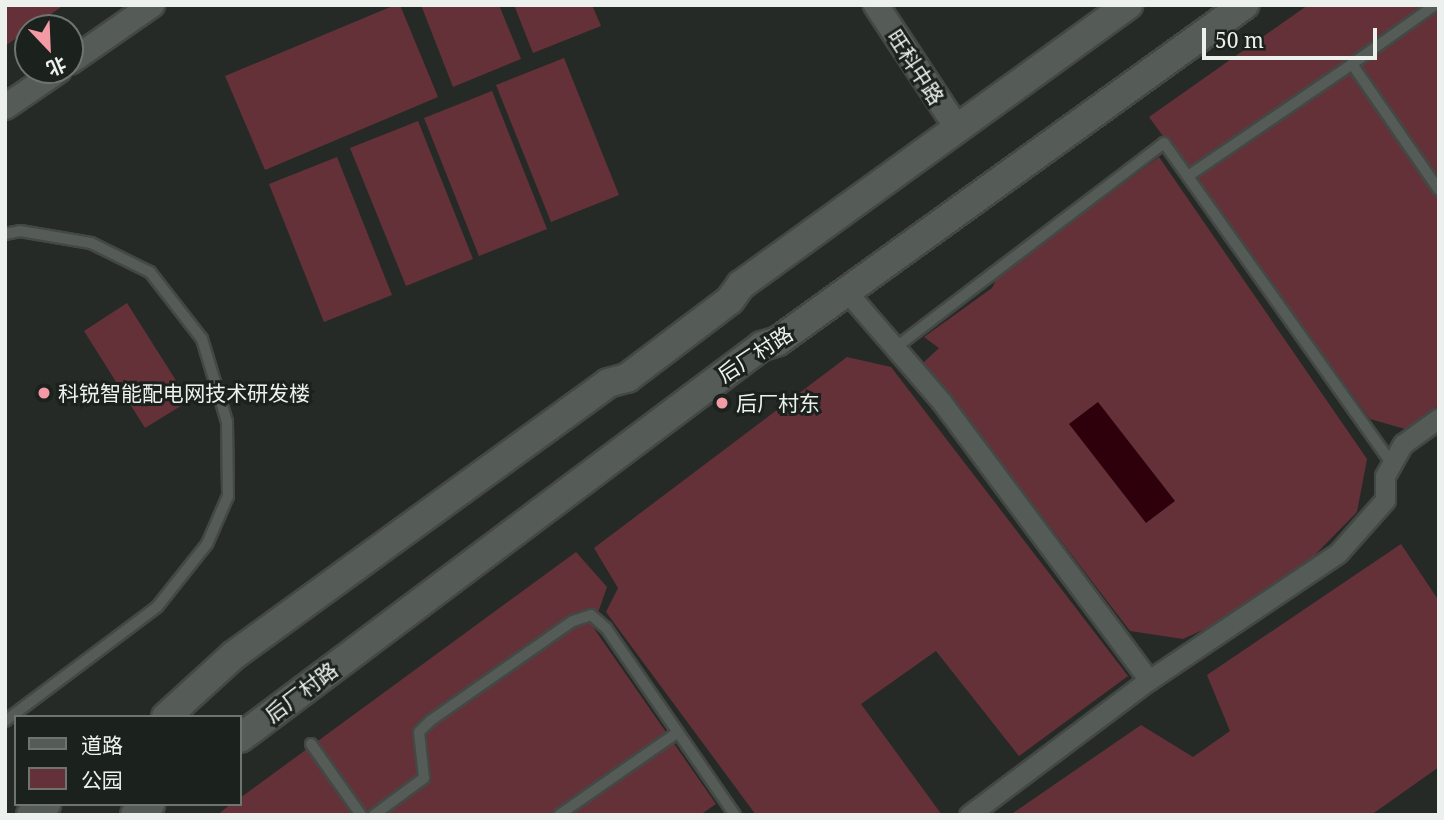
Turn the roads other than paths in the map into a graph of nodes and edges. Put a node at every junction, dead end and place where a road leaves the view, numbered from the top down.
1 (152, 5) edge
2 (876, 5) edge
3 (1128, 5) edge
4 (1244, 5) edge
5 (1435, 5) edge
6 (84, 52) edge
7 (1352, 64) junction
8 (39, 84) edge
9 (5, 107) edge
10 (957, 128) junction
11 (1188, 176) junction
12 (1439, 190) edge
13 (5, 233) edge
14 (847, 292) junction
15 (895, 348) junction
16 (1439, 418) edge
17 (1392, 464) junction
18 (1149, 680) junction
19 (168, 715) edge
20 (5, 721) edge
21 (678, 732) junction
22 (242, 736) edge
23 (310, 744) dead end
24 (355, 813) edge
25 (374, 815) edge
26 (559, 815) edge
27 (735, 815) edge
28 (969, 815) edge

1 - 6 street
2 - 10 street, 旺科中路
3 - 10 main road
4 - 14 main road, 后厂村路
5 - 7 lane
7 - 11 lane
7 - 12 lane
8 - 9 street
10 - 19 main road
11 - 15 lane
11 - 17 lane
13 - 20 lane
14 - 15 street
14 - 22 main road, 后厂村路
15 - 18 street
16 - 17 street
17 - 18 street
18 - 28 street
21 - 25 lane
21 - 26 lane
21 - 27 lane
23 - 24 lane

